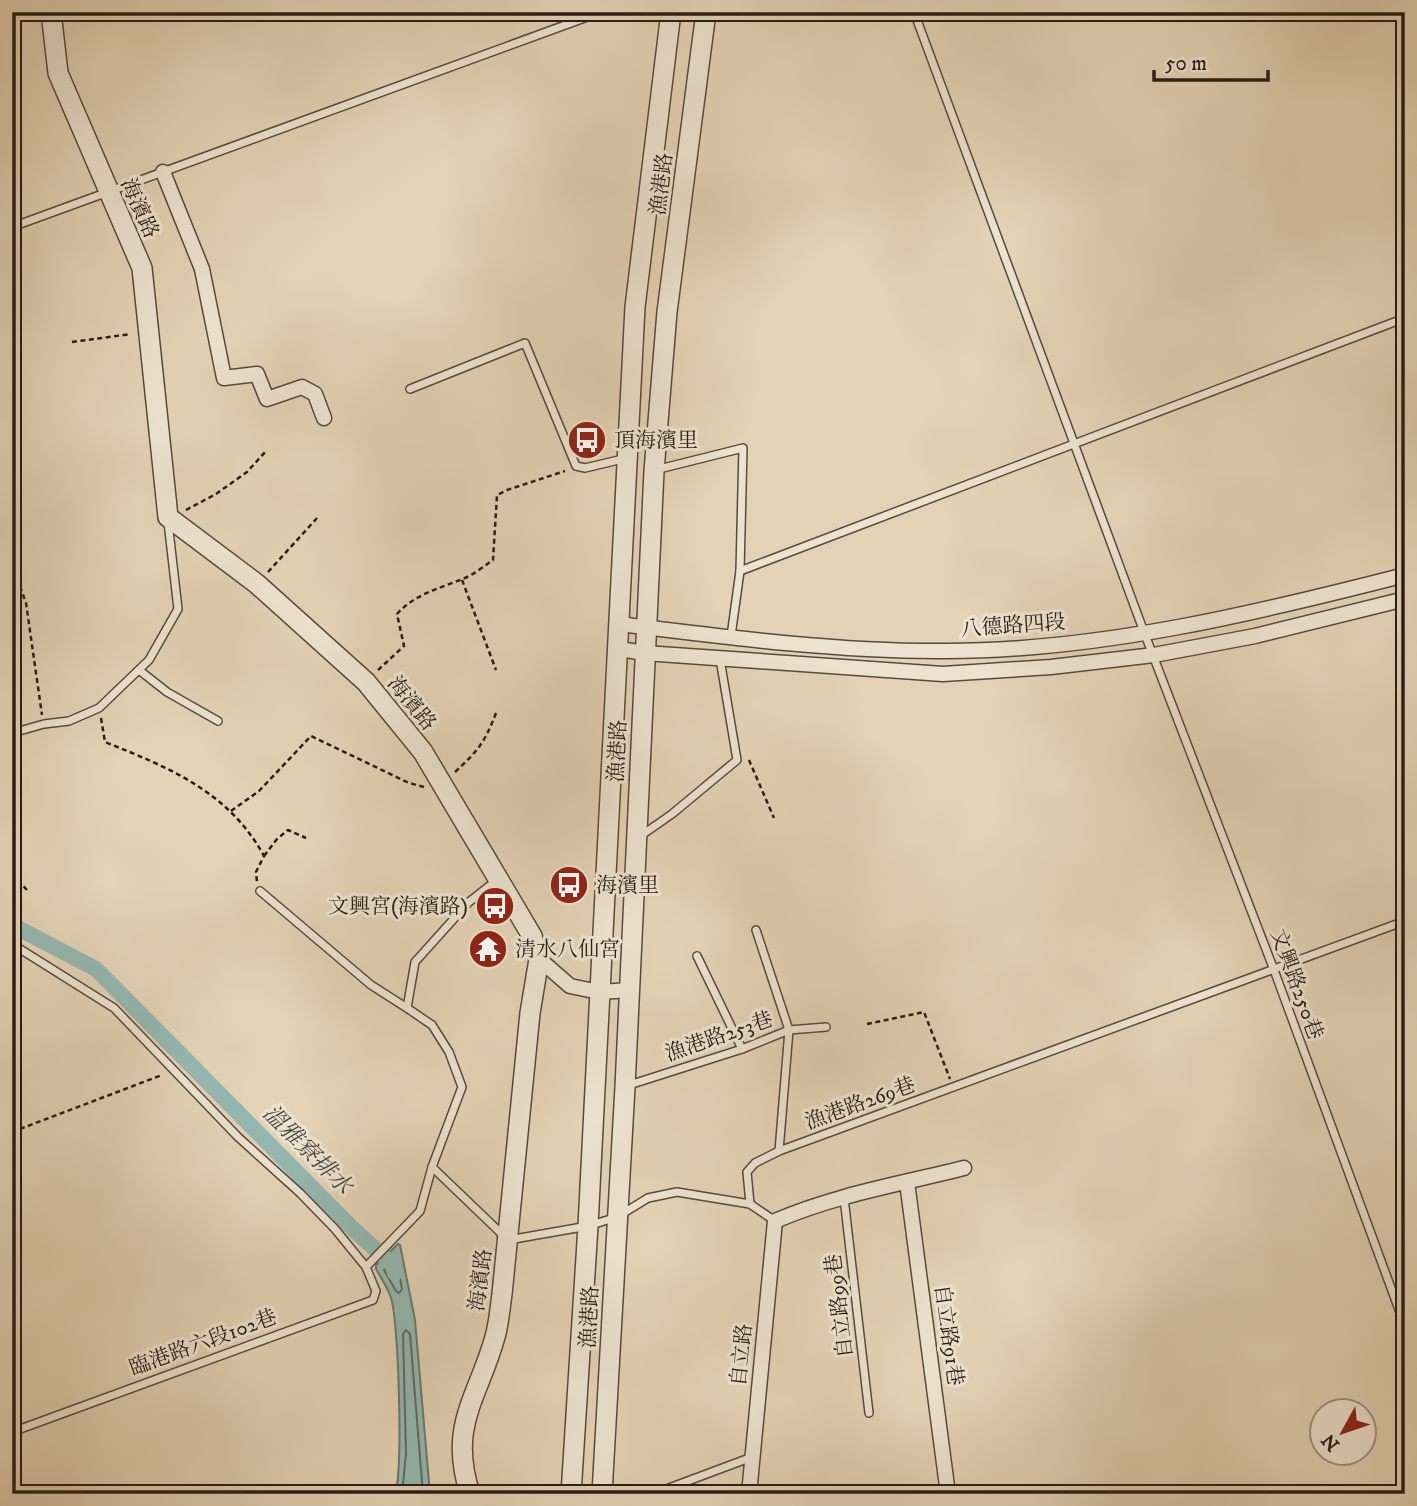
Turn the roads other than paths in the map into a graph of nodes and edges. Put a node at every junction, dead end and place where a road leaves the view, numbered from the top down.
1 (51, 12) edge
2 (601, 12) edge
3 (671, 12) edge
4 (706, 12) edge
5 (914, 12) edge
6 (163, 173) junction
7 (107, 192) junction
8 (12, 227) edge
9 (1405, 318) edge
10 (410, 389) dead end
11 (324, 418) dead end
12 (1076, 443) junction
13 (628, 458) junction
14 (654, 471) junction
15 (168, 517) junction
16 (740, 571) junction
17 (1405, 575) edge
18 (1405, 599) edge
19 (619, 624) junction
20 (647, 627) junction
21 (1144, 632) junction
22 (731, 636) junction
23 (1087, 640) junction
24 (619, 649) junction
25 (645, 653) junction
26 (1154, 655) junction
27 (720, 659) junction
28 (1091, 662) junction
29 (139, 670) junction
30 (218, 721) dead end
31 (12, 733) edge
32 (636, 840) junction
33 (497, 880) junction
34 (260, 891) road end
35 (1405, 921) edge
36 (756, 929) dead end
37 (12, 944) edge
38 (697, 956) dead end
39 (539, 959) junction
40 (1274, 970) junction
41 (630, 990) junction
42 (599, 992) junction
43 (407, 1008) junction
44 (826, 1027) dead end
45 (789, 1030) junction
46 (742, 1049) junction
47 (625, 1087) junction
48 (779, 1151) junction
49 (432, 1167) junction
50 (964, 1168) dead end
51 (907, 1182) junction
52 (844, 1196) junction
53 (750, 1204) junction
54 (617, 1217) junction
55 (775, 1221) junction
56 (588, 1226) junction
57 (508, 1240) junction
58 (366, 1267) junction
59 (1405, 1326) edge
60 (869, 1413) dead end
61 (12, 1432) edge
62 (752, 1457) junction
63 (470, 1494) edge
64 (571, 1494) edge
65 (602, 1494) edge
66 (653, 1494) edge
67 (749, 1494) edge
68 (948, 1494) edge

1 - 7 street, 海濱路
2 - 6 lane
3 - 13 street, 漁港路
4 - 14 street, 漁港路
5 - 12 lane, 文興路250巷
6 - 7 lane
6 - 11 street
7 - 8 lane
7 - 15 street, 海濱路
9 - 12 lane
10 - 13 lane
12 - 16 lane
12 - 21 lane, 文興路250巷
13 - 19 street, 漁港路
14 - 16 lane
14 - 20 street, 漁港路
15 - 29 lane
15 - 33 street, 海濱路
16 - 22 lane
17 - 21 street, 八德路四段
18 - 26 street, 八德路四段
19 - 20 street, 八德路四段
19 - 24 street, 漁港路
20 - 22 street, 八德路四段
20 - 25 street, 漁港路
21 - 23 street, 八德路四段
21 - 26 lane, 文興路250巷
22 - 23 street, 八德路四段
23 - 28 street
24 - 25 street, 八德路四段
24 - 42 street, 漁港路
25 - 27 street, 八德路四段
25 - 32 street, 漁港路
26 - 28 street, 八德路四段
26 - 40 lane, 文興路250巷
27 - 28 street, 八德路四段
27 - 32 lane
29 - 30 lane
29 - 31 lane
32 - 41 street, 漁港路
33 - 39 street, 海濱路
33 - 43 lane
34 - 43 lane
35 - 40 lane, 漁港路269巷
36 - 45 lane
37 - 58 lane
38 - 46 lane
39 - 42 street
39 - 57 street, 海濱路
40 - 48 lane, 漁港路269巷
40 - 59 lane, 文興路250巷
41 - 42 street
41 - 47 street, 漁港路
42 - 56 street, 漁港路
43 - 49 lane
44 - 45 lane, 漁港路253巷
45 - 46 lane, 漁港路253巷
45 - 48 lane, 漁港路269巷
46 - 47 lane, 漁港路253巷
47 - 54 street, 漁港路
48 - 53 lane, 漁港路269巷
49 - 57 lane
49 - 58 lane
50 - 51 street
51 - 52 street
51 - 68 street, 自立路91巷
52 - 55 street
52 - 60 lane, 自立路99巷
53 - 54 lane
53 - 55 lane
54 - 56 lane
54 - 65 street, 漁港路
55 - 62 street, 自立路
56 - 57 lane
56 - 64 street, 漁港路
57 - 63 street, 海濱路
58 - 61 lane, 臨港路六段102巷
62 - 66 lane
62 - 67 street, 自立路

